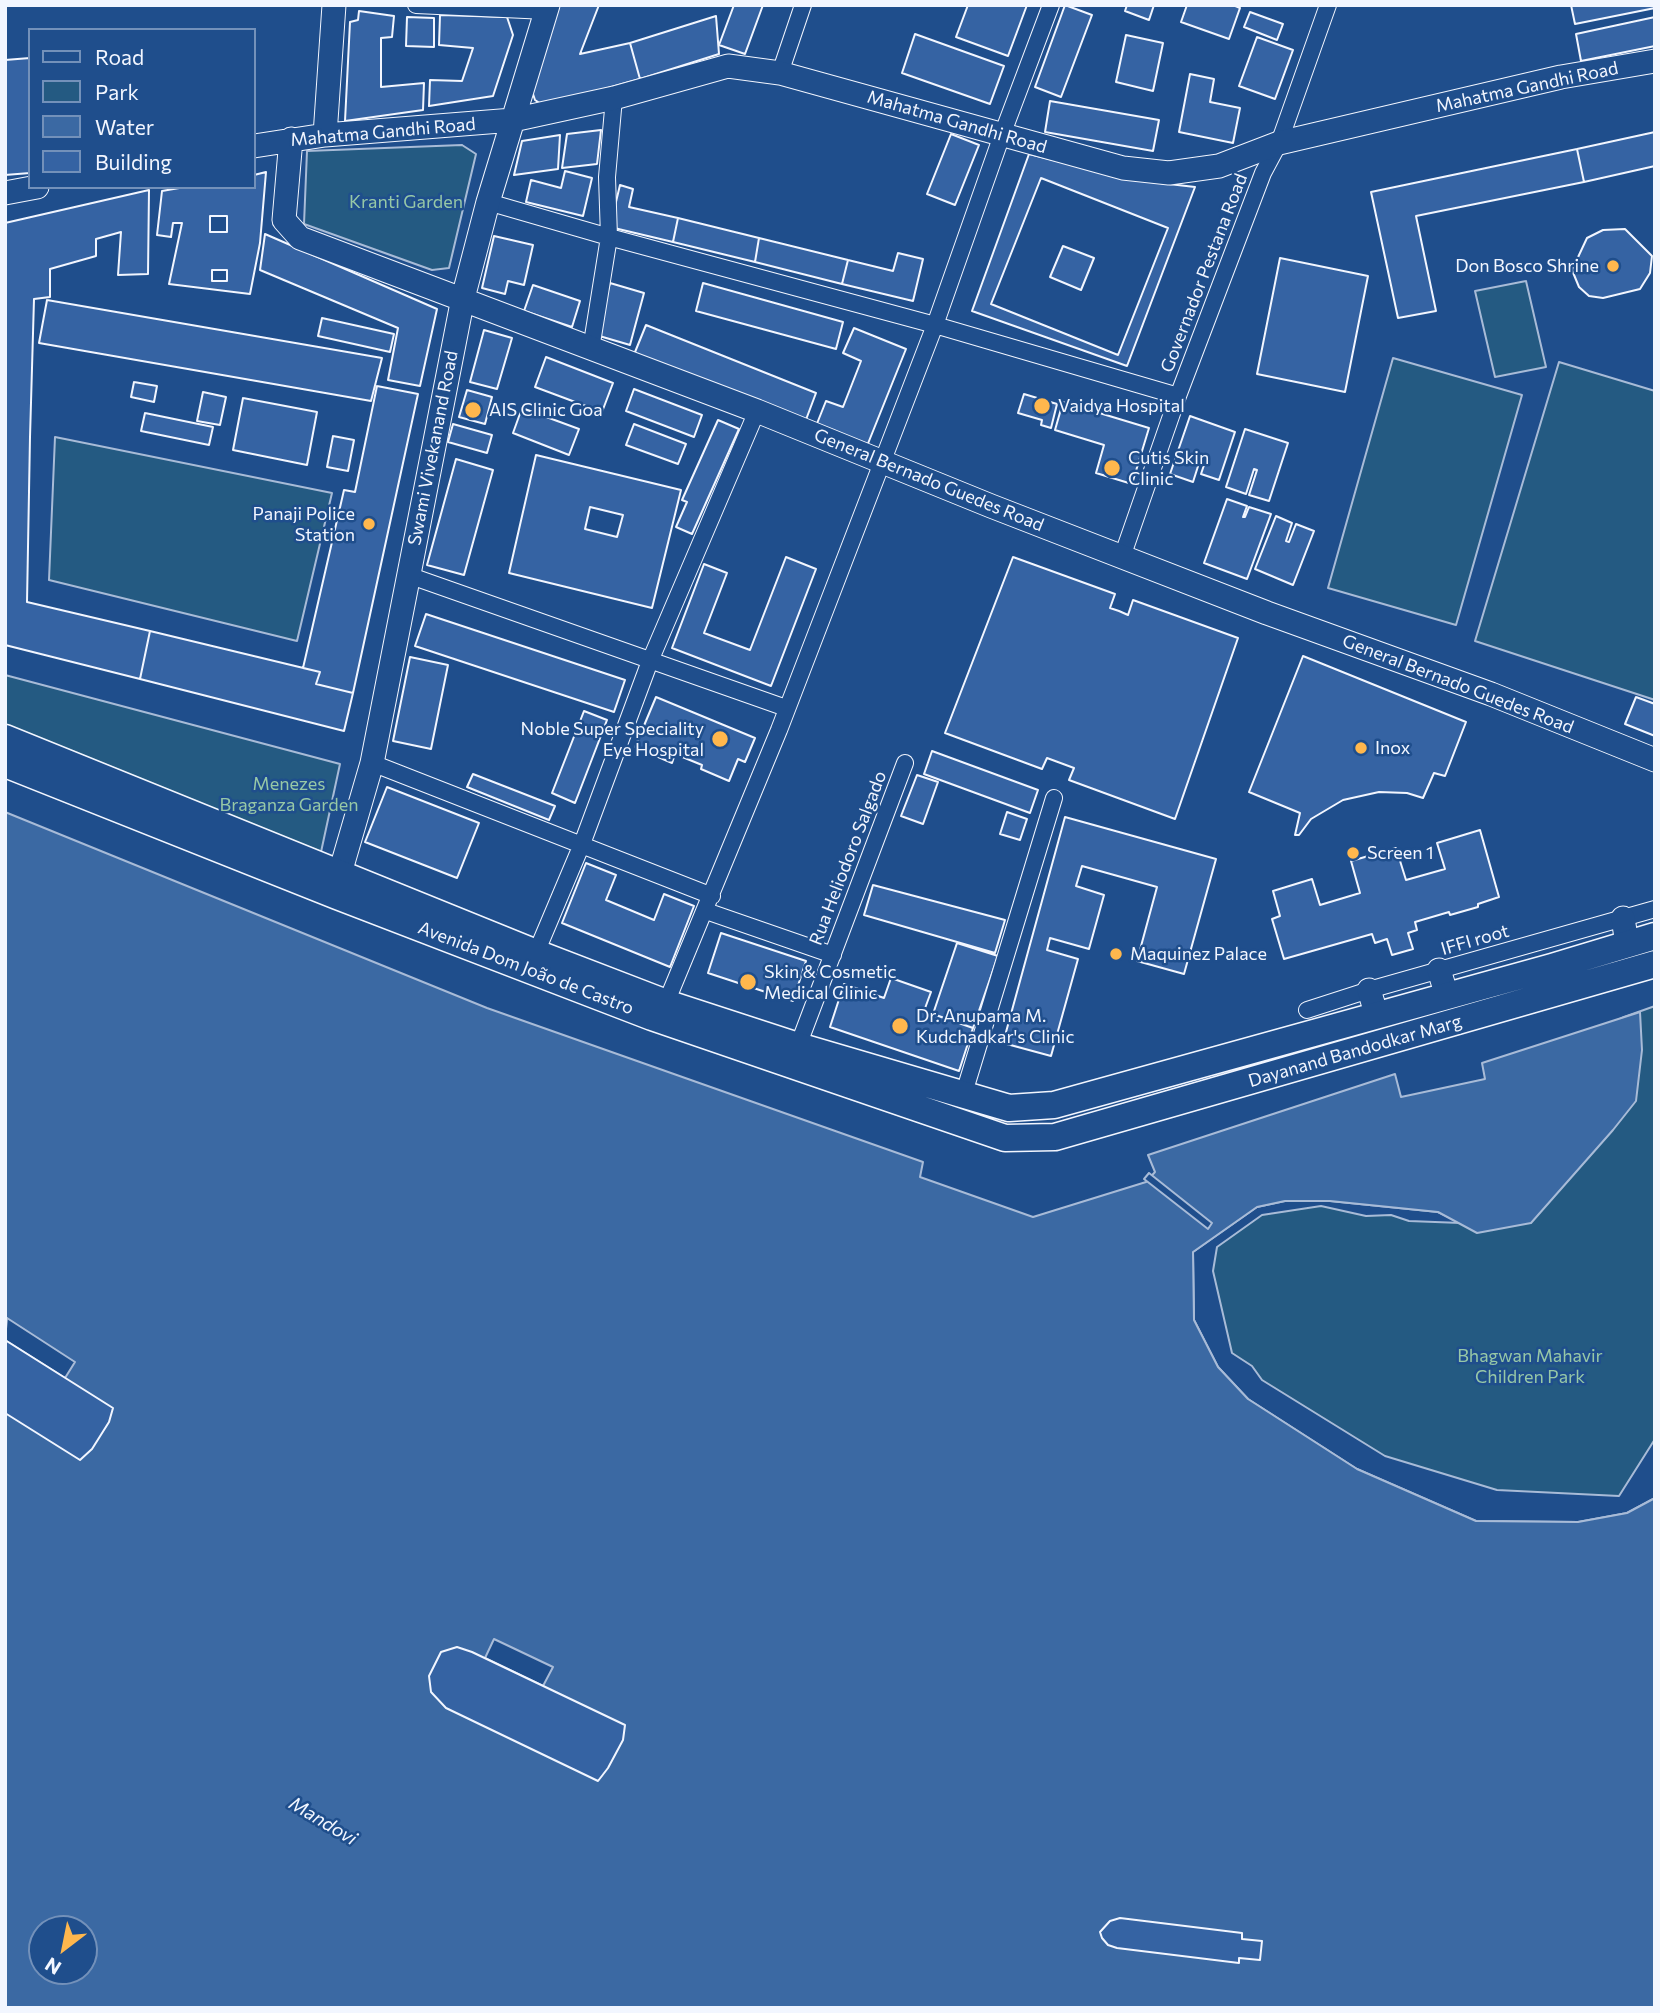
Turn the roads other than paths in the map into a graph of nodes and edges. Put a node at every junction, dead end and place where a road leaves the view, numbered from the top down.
1 (334, 5) edge
2 (416, 5) edge
3 (803, 5) edge
4 (1051, 5) edge
5 (1328, 5) edge
6 (548, 8) edge
7 (1655, 61) edge
8 (780, 73) junction
9 (614, 98) junction
10 (513, 120) junction
11 (325, 135) junction
12 (1002, 135) junction
13 (291, 139) junction
14 (1279, 143) junction
15 (256, 146) edge
16 (28, 189) edge
17 (5, 193) edge
18 (488, 202) junction
19 (609, 237) junction
20 (463, 298) junction
21 (935, 324) junction
22 (591, 349) junction
23 (1178, 396) junction
24 (757, 411) junction
25 (881, 461) junction
26 (1122, 557) junction
27 (408, 575) junction
28 (650, 661) junction
29 (786, 708) junction
30 (5, 738) edge
31 (1655, 760) edge
32 (372, 763) junction
33 (905, 763) dead end
34 (5, 764) edge
35 (1054, 798) dead end
36 (582, 844) junction
37 (339, 884) junction
38 (709, 903) junction
39 (1655, 909) edge
40 (1638, 934) edge
41 (536, 953) junction
42 (833, 955) junction
43 (1654, 965) edge
44 (1439, 970) junction
45 (1369, 990) junction
46 (1447, 996) junction
47 (666, 1003) junction
48 (1307, 1010) dead end
49 (1377, 1016) junction
50 (798, 1046) junction
51 (964, 1093) junction
52 (1055, 1137) joint

1 - 11 street
2 - 6 street
3 - 8 street
4 - 12 street
5 - 14 street, Governador Pestana Road
6 - 10 street, Swami Vivekanand Road
7 - 14 street, Mahatma Gandhi Road
8 - 9 street, Mahatma Gandhi Road
8 - 12 street, Mahatma Gandhi Road
9 - 10 street, Mahatma Gandhi Road
9 - 19 street
10 - 11 street, Mahatma Gandhi Road
10 - 18 street, Swami Vivekanand Road
11 - 13 street, Mahatma Gandhi Road
12 - 14 street, Mahatma Gandhi Road
12 - 21 street
13 - 15 street, Mahatma Gandhi Road
13 - 20 street, General Bernado Guedes Road
14 - 23 street, Governador Pestana Road
16 - 17 street
18 - 19 street
18 - 20 street, Swami Vivekanand Road
19 - 21 street
19 - 22 street
20 - 22 street, General Bernado Guedes Road
20 - 27 street, Swami Vivekanand Road
21 - 23 street
21 - 25 street
22 - 24 street, General Bernado Guedes Road
23 - 26 street, Governador Pestana Road
24 - 25 street, General Bernado Guedes Road
24 - 28 street
25 - 26 street, General Bernado Guedes Road
25 - 29 street
26 - 31 street, General Bernado Guedes Road
27 - 28 street
27 - 32 street, Swami Vivekanand Road
28 - 29 street
28 - 36 street
29 - 38 street
30 - 37 main road, Avenida Dom João de Castro
32 - 36 street
32 - 37 street, Swami Vivekanand Road
33 - 42 street, Rua Heliodoro Salgado
34 - 37 main road, Avenida Dom João de Castro
35 - 51 street
36 - 38 street
36 - 41 street
37 - 41 main road, Avenida Dom João de Castro
37 - 52 main road, Avenida Dom João de Castro
38 - 42 street
38 - 47 street
39 - 40 street, IFFI root
40 - 44 street, IFFI root
40 - 46 main road, Avenida Dom João de Castro
41 - 47 main road, Avenida Dom João de Castro
42 - 50 street, Rua Heliodoro Salgado
43 - 52 main road, Dayanand Bandodkar Marg
44 - 45 street, IFFI root
44 - 46 street
45 - 48 street, IFFI root
45 - 49 street
46 - 49 main road, Avenida Dom João de Castro
47 - 50 main road, Avenida Dom João de Castro
49 - 51 main road, Avenida Dom João de Castro
50 - 51 main road, Avenida Dom João de Castro

